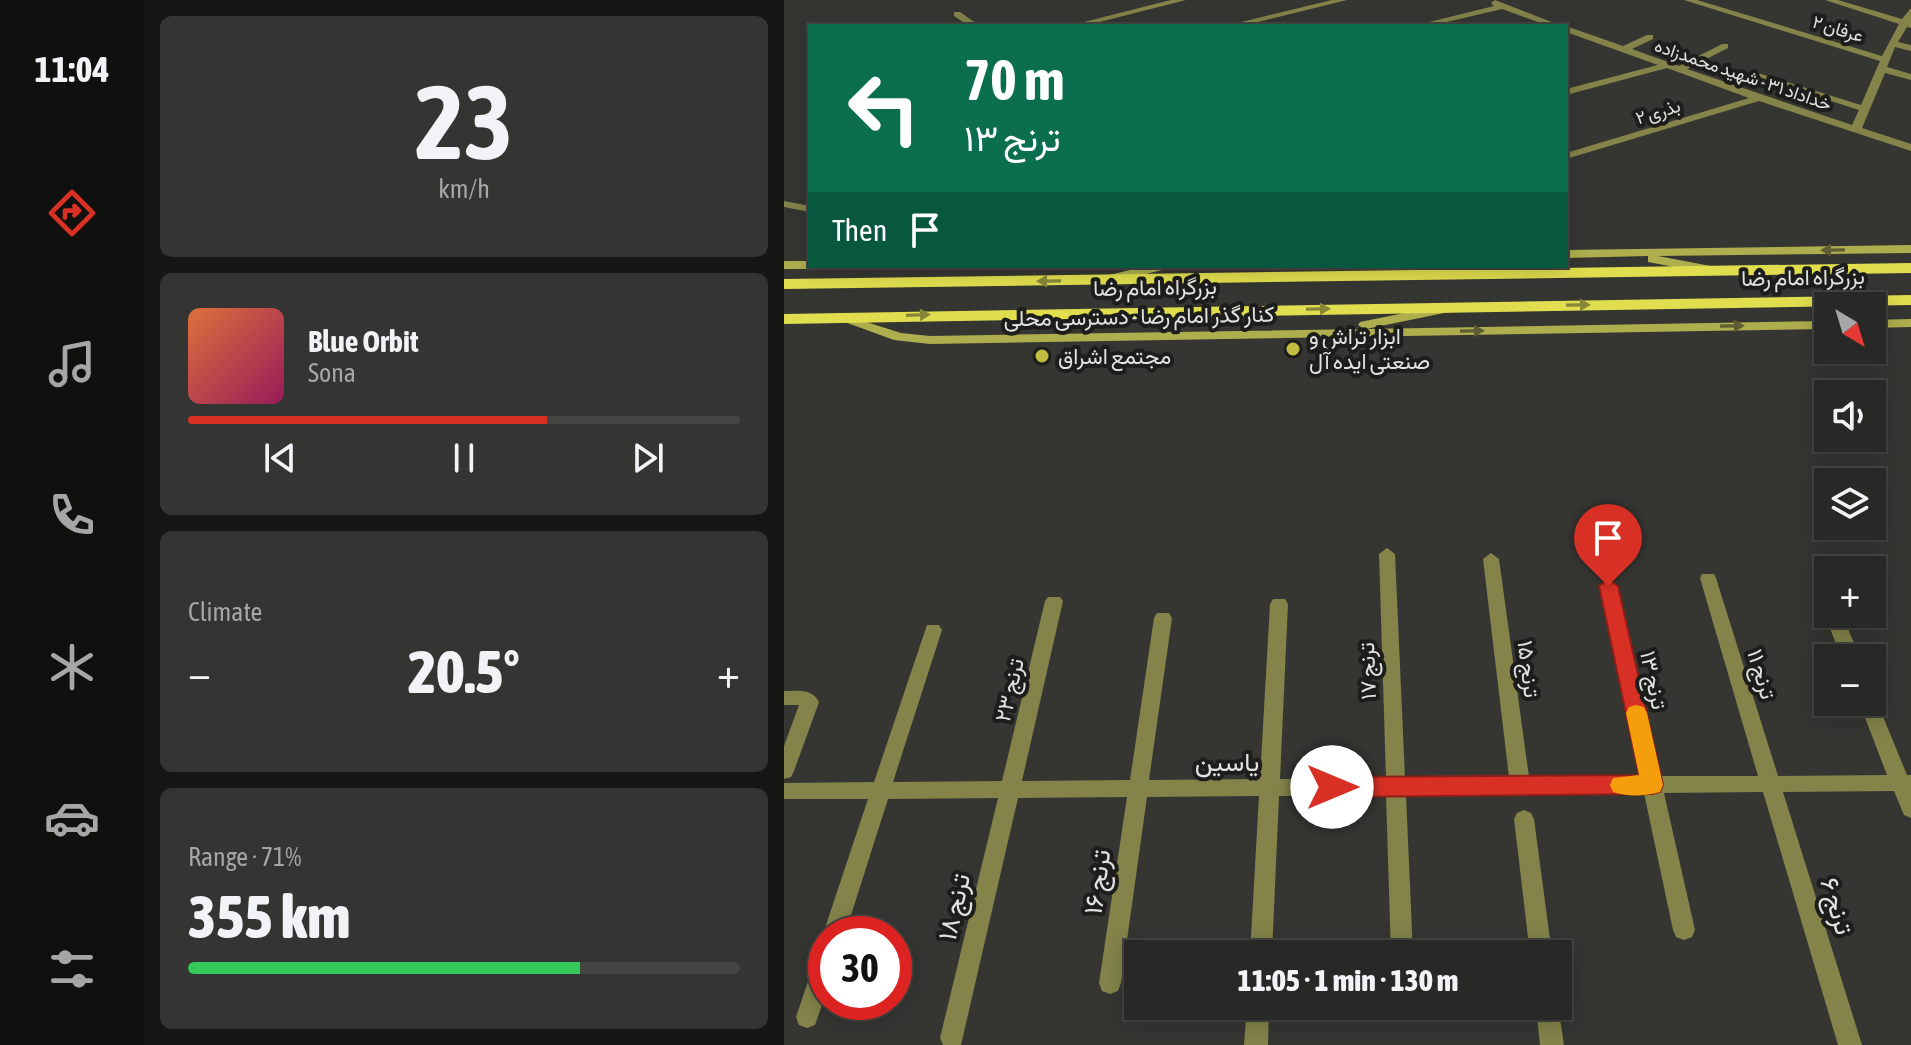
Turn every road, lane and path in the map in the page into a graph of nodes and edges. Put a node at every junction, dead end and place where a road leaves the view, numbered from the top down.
1 (1182, 0) edge
2 (1343, 0) edge
3 (1486, 0) edge
4 (1688, 0) edge
5 (1829, 0) edge
6 (1164, 2) edge
7 (1503, 6) junction
8 (1911, 11) edge
9 (957, 14) dead end
10 (972, 24) edge
11 (1081, 24) edge
12 (1239, 24) edge
13 (1426, 24) edge
14 (1552, 24) edge
15 (1907, 24) edge
16 (1568, 30) edge
17 (1650, 37) dead end
18 (1892, 44) junction
19 (1725, 46) dead end
20 (1911, 48) edge
21 (1623, 50) junction
22 (1884, 65) junction
23 (1665, 66) junction
24 (1678, 70) junction
25 (1755, 75) dead end
26 (1911, 77) edge
27 (1568, 91) edge
28 (1759, 98) junction
29 (1865, 109) junction
30 (1856, 129) junction
31 (1911, 148) edge
32 (1568, 155) edge
33 (784, 204) edge
34 (808, 209) edge
35 (1911, 249) edge
36 (1615, 253) junction
37 (1568, 254) edge
38 (784, 265) edge
39 (808, 265) edge
40 (1154, 268) edge
41 (1911, 268) edge
42 (1717, 271) junction
43 (1103, 280) junction
44 (784, 284) edge
45 (1911, 300) edge
46 (1459, 307) junction
47 (838, 317) junction
48 (784, 319) edge
49 (1911, 323) edge
50 (1886, 324) edge
51 (1814, 325) edge
52 (1320, 333) junction
53 (1387, 554) dead end
54 (1491, 559) dead end
55 (1708, 578) dead end
56 (1608, 586) dead end
57 (1054, 601) dead end
58 (1279, 604) dead end
59 (1163, 618) dead end
60 (933, 630) dead end
61 (784, 698) edge
62 (1875, 716) edge
63 (784, 771) edge
64 (1906, 783) edge
65 (1771, 784) junction
66 (1652, 785) junction
67 (1520, 786) junction
68 (1269, 787) junction
69 (1396, 787) junction
70 (1138, 788) junction
71 (1010, 789) junction
72 (881, 790) junction
73 (784, 791) edge
74 (1911, 809) edge
75 (1524, 819) dead end
76 (840, 916) edge
77 (1684, 930) dead end
78 (1262, 940) edge
79 (1401, 940) edge
80 (1539, 940) edge
81 (1110, 983) dead end
82 (808, 1014) edge
83 (807, 1017) dead end
84 (1257, 1020) edge
85 (1549, 1020) edge
86 (952, 1038) dead end
87 (1256, 1045) edge
88 (1552, 1045) edge
89 (1850, 1045) edge

1 - 6 street
2 - 12 street
3 - 7 street
4 - 22 street, عرفان ۲
5 - 15 street
6 - 11 street
7 - 13 street
7 - 14 street
8 - 15 street
9 - 10 street
15 - 18 street
16 - 21 street, خداداد ۳۱ - شهید محمدزاده
17 - 21 street
18 - 20 street
18 - 22 street
19 - 24 street
21 - 23 street, خداداد ۳۱ - شهید محمدزاده
22 - 26 street, عرفان ۲
22 - 29 street
23 - 24 street, خداداد ۳۱ - شهید محمدزاده
23 - 27 street
24 - 28 street, خداداد ۳۱ - شهید محمدزاده
25 - 29 street
28 - 30 street, خداداد ۳۱ - شهید محمدزاده
28 - 32 street, بذری ۲
29 - 30 street
30 - 31 street, خداداد ۳۱ - شهید محمدزاده
33 - 34 street
35 -> 36 main road
36 - 37 main road
36 - 42 main road
38 - 39 main road
40 - 43 main road
41 - 42 highway, بزرگراه امام رضا
42 - 43 highway, بزرگراه امام رضا
43 -> 44 highway, بزرگراه امام رضا
46 -> 45 highway, بزرگراه امام رضا
47 -> 46 highway, بزرگراه امام رضا
46 - 52 main road
47 - 48 highway, بزرگراه امام رضا
47 - 52 main road, کنار گذر امام رضا - دسترسی محلی
49 - 50 main road
52 -> 51 main road, کنار گذر امام رضا - دسترسی محلی
53 - 69 street, ترنج ۱۷
54 - 67 street, ترنج ۱۵
55 - 65 street, ترنج ۱۱
56 - 66 street, ترنج ۱۳
57 - 71 street, ترنج ۲۳
58 - 68 street
59 - 70 street, ترنج ۱۶
60 - 72 street
61 - 63 street
62 - 64 street
64 - 65 street, یاسین
64 - 74 street
65 - 66 street, یاسین
65 - 89 street, ترنج ۶
66 - 67 street, یاسین
66 - 77 street, ترنج ۱۳
67 - 69 street, یاسین
68 - 69 street, یاسین
68 - 70 street, یاسین
68 - 78 street
69 - 79 street, ترنج ۱۷
70 - 71 street, یاسین
70 - 81 street, ترنج ۱۶
71 - 72 street, یاسین
71 - 86 street, ترنج ۱۸
72 - 73 street, یاسین
72 - 76 street
75 - 80 street
82 - 83 street
84 - 87 street
85 - 88 street

